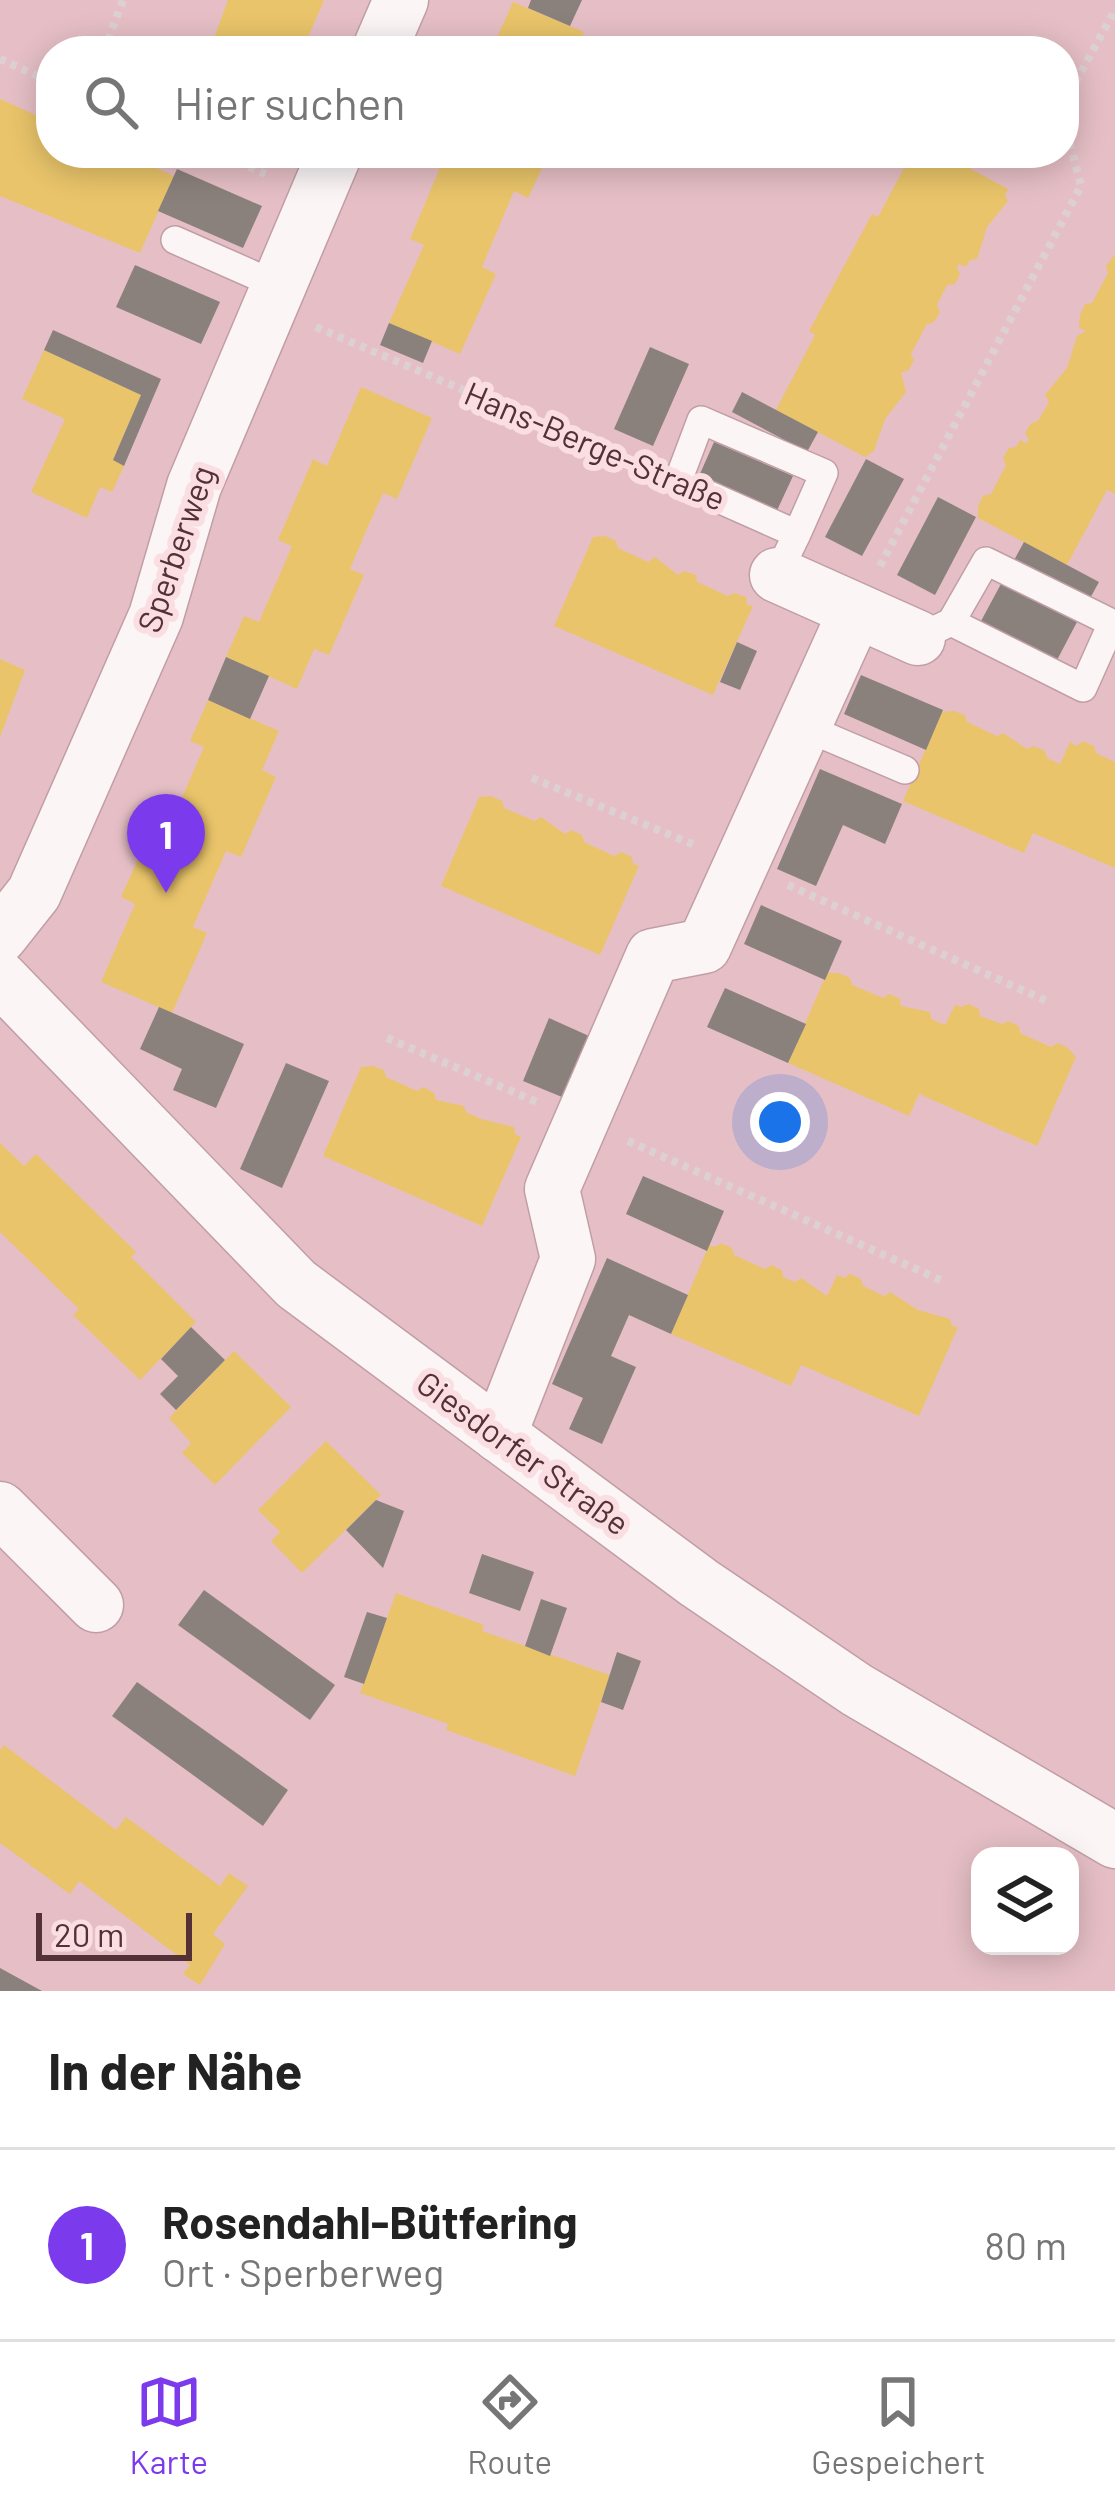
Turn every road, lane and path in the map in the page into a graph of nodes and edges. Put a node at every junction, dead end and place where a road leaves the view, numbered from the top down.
1 (123, 0) edge
2 (400, 0) edge
3 (1115, 10) edge
4 (110, 36) edge
5 (385, 36) edge
6 (0, 59) edge
7 (36, 75) edge
8 (1079, 76) edge
9 (329, 168) edge
10 (1076, 168) edge
11 (175, 239) dead end
12 (275, 297) junction
13 (678, 481) junction
14 (787, 555) junction
15 (855, 613) junction
16 (934, 630) junction
17 (804, 728) junction
18 (904, 770) dead end
19 (0, 936) edge
20 (0, 978) edge
21 (387, 1038) dead end
22 (581, 1120) junction
23 (945, 1282) dead end
24 (499, 1436) junction
25 (0, 1509) edge
26 (96, 1605) dead end
27 (1115, 1841) edge

1 - 4 path
2 - 5 street
3 - 8 path
6 - 7 path
9 - 12 street, Sperberweg
10 - 15 path
11 - 12 lane
12 - 13 path, Hans-Berge-Straße
12 - 19 street, Sperberweg
13 - 14 lane, Hans-Berge-Straße
13 - 14 lane
14 - 15 street, Hans-Berge-Straße
15 - 16 street, Hans-Berge-Straße
15 - 17 street
16 - 16 lane
17 - 18 lane
17 - 22 street
20 - 24 street, Giesdorfer Straße
21 - 22 path
22 - 23 path
22 - 24 street
24 - 27 street, Giesdorfer Straße
25 - 26 street

